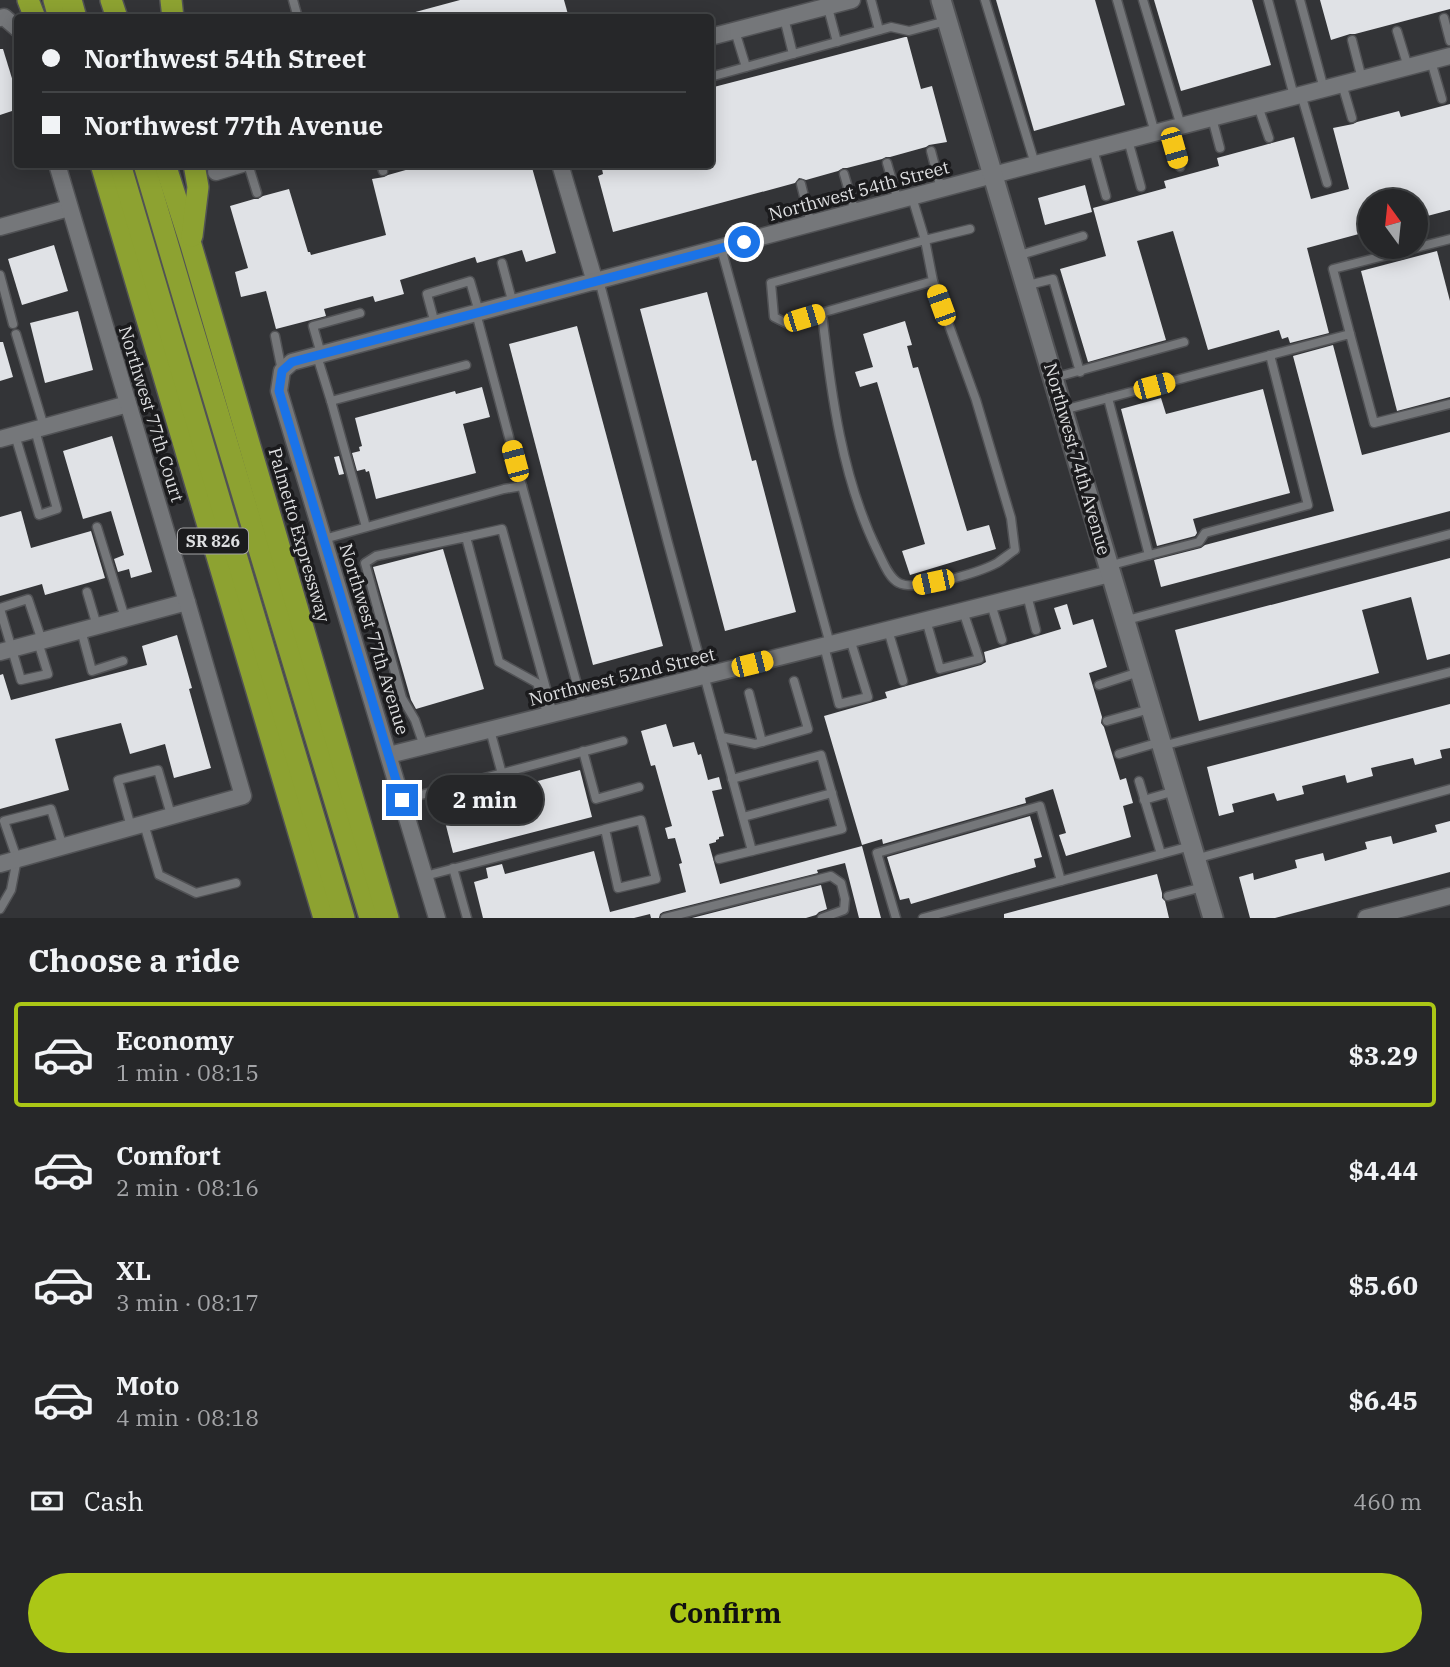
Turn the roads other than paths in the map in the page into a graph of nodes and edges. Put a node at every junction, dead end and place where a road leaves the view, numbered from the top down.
1 (852, 0) edge
2 (871, 0) edge
3 (941, 0) edge
4 (985, 0) edge
5 (1117, 0) edge
6 (1143, 0) edge
7 (1268, 0) edge
8 (1300, 0) edge
9 (827, 3) edge
10 (784, 18) junction
11 (1444, 18) dead end
12 (947, 20) junction
13 (879, 30) junction
14 (734, 31) junction
15 (1397, 31) dead end
16 (714, 36) edge
17 (1352, 40) dead end
18 (837, 41) junction
19 (1450, 41) edge
20 (793, 54) junction
21 (1450, 56) edge
22 (1431, 61) junction
23 (746, 67) junction
24 (1408, 67) junction
25 (714, 76) edge
26 (1362, 79) junction
27 (1342, 84) junction
28 (1324, 89) junction
29 (1297, 95) junction
30 (1442, 99) dead end
31 (1258, 106) junction
32 (1212, 118) junction
33 (1352, 118) dead end
34 (1168, 130) junction
35 (1269, 138) dead end
36 (1128, 140) junction
37 (1220, 148) dead end
38 (1093, 149) junction
39 (931, 151) dead end
40 (887, 163) dead end
41 (1035, 164) junction
42 (1180, 167) dead end
43 (58, 168) edge
44 (102, 168) edge
45 (121, 168) edge
46 (145, 168) edge
47 (166, 168) edge
48 (195, 168) edge
49 (230, 168) edge
50 (247, 168) edge
51 (561, 168) edge
52 (216, 172) dead end
53 (844, 174) dead end
54 (993, 175) junction
55 (1327, 183) dead end
56 (801, 184) dead end
57 (1141, 187) dead end
58 (941, 189) junction
59 (257, 193) dead end
60 (1106, 196) dead end
61 (905, 199) junction
62 (69, 208) junction
63 (855, 212) junction
64 (811, 224) junction
65 (0, 227) edge
66 (970, 229) dead end
67 (1083, 236) dead end
68 (1450, 239) edge
69 (925, 240) junction
70 (191, 245) junction
71 (722, 248) junction
72 (1017, 256) junction
73 (502, 262) dead end
74 (0, 275) edge
75 (597, 281) junction
76 (933, 281) junction
77 (1026, 286) junction
78 (513, 304) junction
79 (360, 313) dead end
80 (477, 313) junction
81 (822, 313) junction
82 (13, 324) dead end
83 (435, 324) junction
84 (16, 334) dead end
85 (1350, 334) junction
86 (275, 336) dead end
87 (1184, 342) dead end
88 (319, 355) junction
89 (1270, 355) junction
90 (466, 365) dead end
91 (282, 371) junction
92 (1080, 372) junction
93 (1053, 378) junction
94 (1108, 398) junction
95 (331, 401) junction
96 (128, 404) junction
97 (1450, 404) edge
98 (1063, 410) junction
99 (39, 429) junction
100 (7, 437) edge
101 (522, 486) junction
102 (97, 527) dead end
103 (366, 527) junction
104 (1450, 534) edge
105 (466, 537) junction
106 (324, 539) junction
107 (1149, 555) junction
108 (1109, 570) junction
109 (87, 592) dead end
110 (1027, 595) junction
111 (187, 601) junction
112 (991, 604) junction
113 (0, 608) edge
114 (963, 611) junction
115 (125, 618) junction
116 (926, 620) junction
117 (1124, 621) junction
118 (89, 628) junction
119 (888, 630) junction
120 (1036, 630) dead end
121 (850, 639) junction
122 (1002, 640) dead end
123 (40, 641) junction
124 (827, 645) junction
125 (6, 651) edge
126 (123, 661) dead end
127 (1139, 672) junction
128 (1450, 672) edge
129 (704, 676) junction
130 (794, 681) dead end
131 (902, 681) dead end
132 (1099, 685) dead end
133 (749, 693) dead end
134 (583, 706) junction
135 (1150, 709) junction
136 (551, 714) junction
137 (1107, 721) dead end
138 (490, 730) junction
139 (721, 737) junction
140 (623, 741) dead end
141 (762, 742) junction
142 (1161, 744) junction
143 (424, 746) junction
144 (583, 751) junction
145 (1119, 754) dead end
146 (389, 755) junction
147 (502, 774) junction
148 (732, 779) junction
149 (1139, 781) dead end
150 (639, 787) dead end
151 (1450, 789) edge
152 (1175, 791) junction
153 (832, 793) junction
154 (402, 800) junction
155 (1144, 800) junction
156 (171, 816) junction
157 (743, 817) junction
158 (137, 826) junction
159 (604, 829) junction
160 (63, 846) junction
161 (752, 851) junction
162 (1193, 853) junction
163 (1161, 855) junction
164 (17, 859) junction
165 (719, 859) dead end
166 (0, 864) edge
167 (453, 868) junction
168 (425, 876) junction
169 (1061, 881) junction
170 (236, 883) dead end
171 (1203, 887) junction
172 (1168, 896) dead end
173 (1450, 896) edge
174 (0, 909) edge
175 (847, 914) edge
176 (324, 918) edge
177 (344, 918) edge
178 (370, 918) edge
179 (388, 918) edge
180 (437, 918) edge
181 (467, 918) edge
182 (665, 918) edge
183 (822, 918) edge
184 (896, 918) edge
185 (923, 918) edge
186 (1213, 918) edge
187 (1366, 918) edge

1 - 9 street
2 - 13 lane
3 - 12 street, Northwest 74th Avenue
4 - 41 lane
5 - 34 lane
6 - 34 lane
7 - 29 lane
8 - 28 lane
9 - 10 street
9 - 18 lane
10 - 14 street
10 - 20 lane
11 - 19 lane
12 - 13 lane
12 - 54 street, Northwest 74th Avenue
13 - 18 lane
14 - 16 street
14 - 23 lane
15 - 24 lane
17 - 26 lane
18 - 20 lane
20 - 23 lane
21 - 22 street, Northwest 54th Street
22 - 24 street, Northwest 54th Street
22 - 30 lane
23 - 25 lane
24 - 26 street, Northwest 54th Street
26 - 27 street, Northwest 54th Street
27 - 28 street, Northwest 54th Street
27 - 33 lane
28 - 29 street, Northwest 54th Street
29 - 31 street, Northwest 54th Street
29 - 55 lane
31 - 32 street, Northwest 54th Street
31 - 35 lane
32 - 34 street, Northwest 54th Street
32 - 37 lane
34 - 36 street, Northwest 54th Street
34 - 42 lane
36 - 38 street, Northwest 54th Street
36 - 57 lane
38 - 41 street, Northwest 54th Street
38 - 60 lane
39 - 58 lane
40 - 61 lane
41 - 54 street, Northwest 54th Street
43 - 62 street, Northwest 77th Court
44 - 176 highway, SR 826
45 - 177 highway
46 - 178 highway
47 - 70 highway, Palmetto Expressway / SR 826
48 - 70 highway
49 - 52 street
50 - 59 lane
51 - 75 street
53 - 63 lane
54 - 58 street, Northwest 54th Street
54 - 72 street, Northwest 74th Avenue
56 - 64 lane
58 - 61 street, Northwest 54th Street
61 - 63 street, Northwest 54th Street
61 - 69 lane
62 - 65 street
62 - 96 street, Northwest 77th Court
63 - 64 street, Northwest 54th Street
64 - 71 street, Northwest 54th Street
66 - 69 lane
67 - 72 lane
68 - 85 lane
69 - 76 lane
69 - 81 lane
70 - 179 highway, Palmetto Expressway / SR 826
71 - 75 street, Northwest 54th Street
71 - 124 lane
72 - 77 street, Northwest 74th Avenue
73 - 78 lane
74 - 82 lane
75 - 78 street, Northwest 54th Street
75 - 129 lane
76 - 81 lane
76 - 81 lane
77 - 92 lane
77 - 93 street, Northwest 74th Avenue
78 - 80 street, Northwest 54th Street
79 - 88 lane
80 - 83 street, Northwest 54th Street
80 - 83 lane
80 - 101 lane
83 - 88 street, Northwest 54th Street
84 - 99 lane
85 - 89 lane
85 - 97 lane
86 - 91 lane
87 - 92 lane
88 - 91 street, Northwest 54th Street
88 - 95 lane
89 - 94 lane
89 - 107 lane
90 - 95 lane
91 - 106 street, Northwest 77th Avenue
92 - 93 lane
93 - 98 street, Northwest 74th Avenue
94 - 98 lane
94 - 107 lane
95 - 103 lane
96 - 99 street
96 - 111 street, Northwest 77th Court
98 - 108 street, Northwest 74th Avenue
99 - 100 street
99 - 100 lane
101 - 103 lane
101 - 134 lane
102 - 115 lane
103 - 106 lane
104 - 117 lane
105 - 136 lane
105 - 136 lane
105 - 143 lane
106 - 146 street, Northwest 77th Avenue
107 - 108 lane
108 - 110 street, Northwest 52nd Street
108 - 117 street, Northwest 74th Avenue
109 - 118 lane
110 - 112 street, Northwest 52nd Street
110 - 120 lane
111 - 115 street
111 - 156 street, Northwest 77th Court
112 - 114 street, Northwest 52nd Street
112 - 122 lane
113 - 123 lane
113 - 125 lane
114 - 116 street, Northwest 52nd Street
114 - 116 lane
115 - 118 street
116 - 119 street, Northwest 52nd Street
117 - 127 street, Northwest 74th Avenue
118 - 123 street
118 - 126 lane
119 - 121 street, Northwest 52nd Street
119 - 131 lane
121 - 124 street, Northwest 52nd Street
121 - 124 lane
123 - 125 street
123 - 125 lane
124 - 129 street, Northwest 52nd Street
127 - 132 lane
127 - 135 street, Northwest 74th Avenue
128 - 142 lane
129 - 134 street, Northwest 52nd Street
129 - 139 lane
130 - 141 lane
133 - 141 lane
134 - 136 street, Northwest 52nd Street
135 - 137 lane
135 - 142 street, Northwest 74th Avenue
136 - 138 street, Northwest 52nd Street
138 - 143 street, Northwest 52nd Street
138 - 147 lane
139 - 141 lane
139 - 148 lane
140 - 144 lane
142 - 145 lane
142 - 152 street, Northwest 74th Avenue
143 - 146 street, Northwest 52nd Street
144 - 147 lane
144 - 150 lane
146 - 154 street, Northwest 77th Avenue
147 - 154 lane
148 - 153 lane
148 - 157 lane
149 - 155 lane
151 - 162 lane
152 - 155 lane
152 - 162 street, Northwest 74th Avenue
153 - 157 lane
153 - 161 lane
154 - 168 street, Northwest 77th Avenue
155 - 163 lane
156 - 158 street
156 - 158 lane
157 - 161 lane
158 - 160 street
158 - 170 lane
159 - 159 lane
159 - 167 lane
160 - 164 street
160 - 164 lane
161 - 165 lane
162 - 163 lane
162 - 171 street, Northwest 74th Avenue
163 - 169 lane
164 - 166 street
164 - 174 lane
167 - 168 lane
167 - 181 lane
168 - 180 street, Northwest 77th Avenue
169 - 184 lane
169 - 185 lane
171 - 172 lane
171 - 186 street, Northwest 74th Avenue
173 - 187 street
175 - 182 lane
175 - 183 lane

